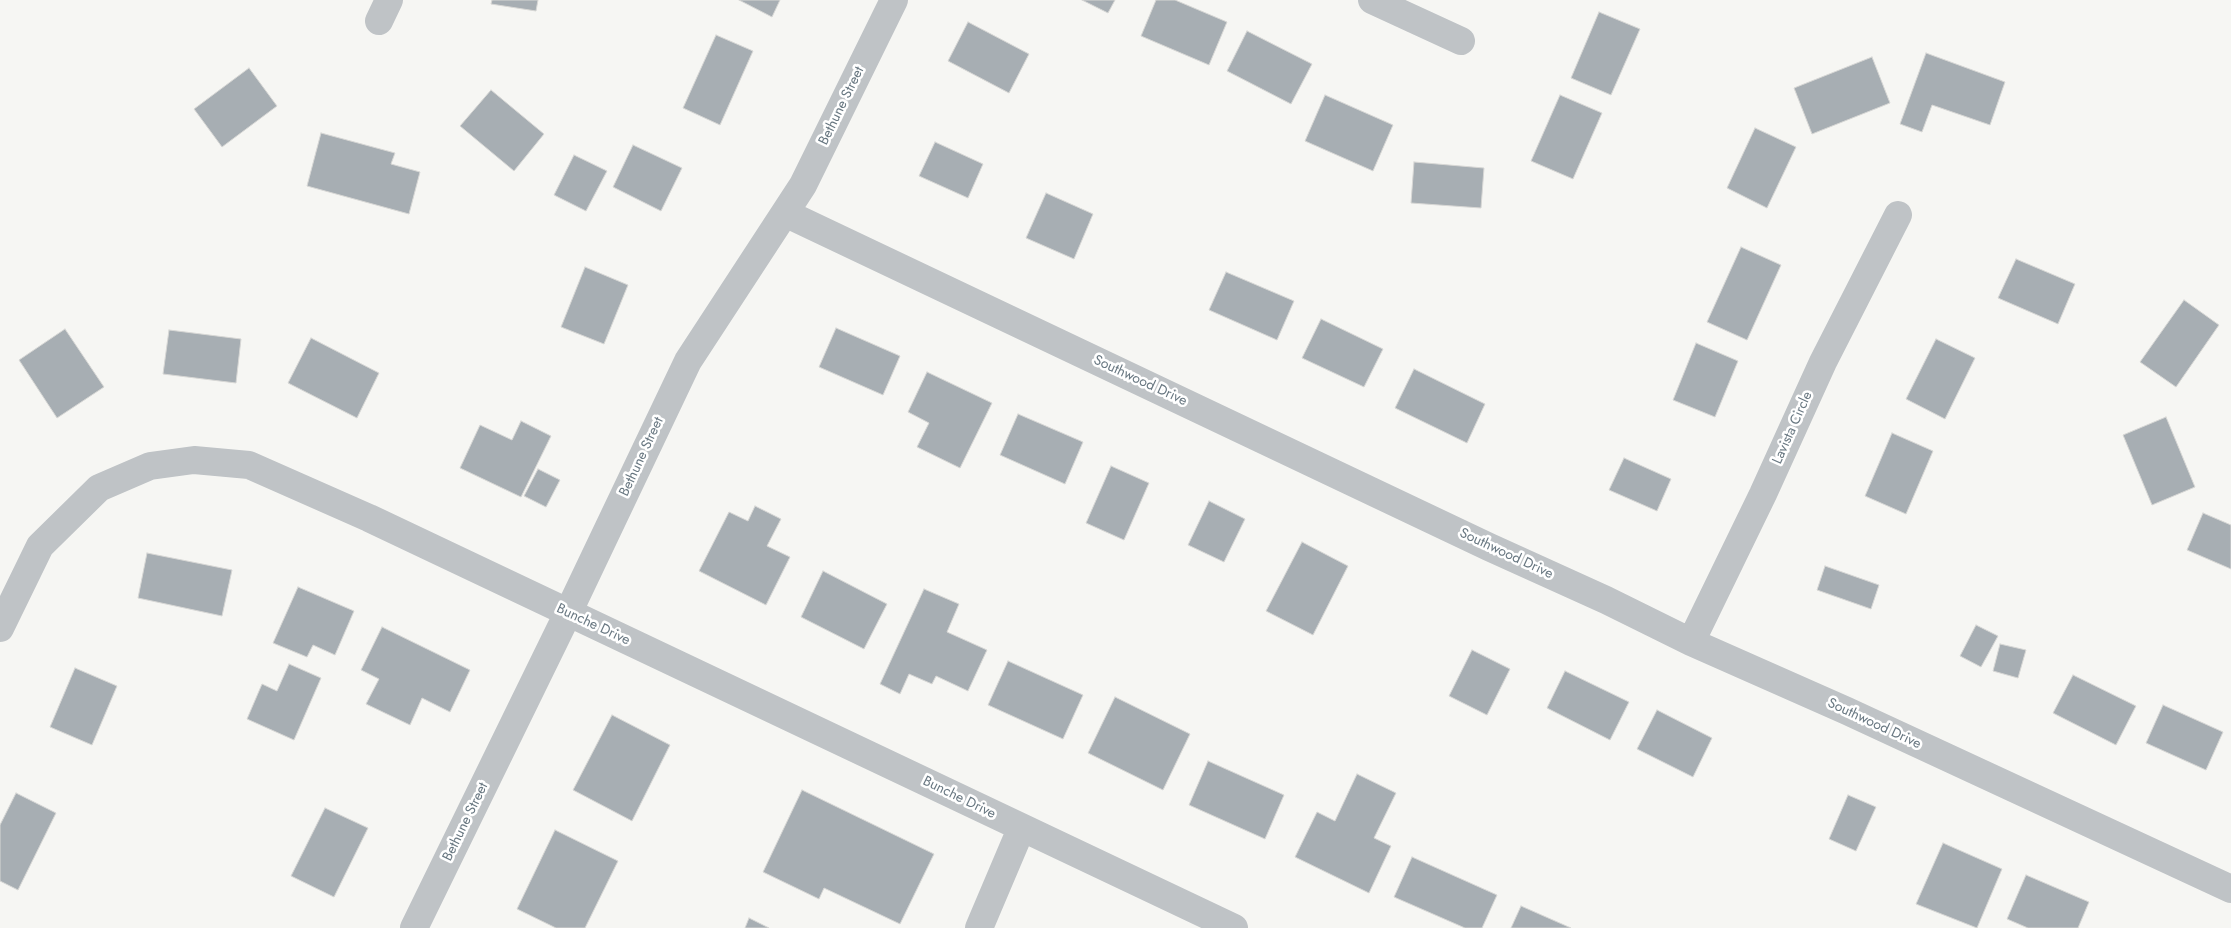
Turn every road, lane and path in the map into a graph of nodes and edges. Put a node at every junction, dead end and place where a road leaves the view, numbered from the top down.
1 (894, 0) edge
2 (1372, 0) edge
3 (1461, 41) dead end
4 (785, 213) junction
5 (1898, 214) dead end
6 (568, 613) junction
7 (0, 628) edge
8 (1691, 642) junction
9 (1021, 829) junction
10 (2231, 889) edge
11 (414, 928) edge
12 (979, 928) edge
13 (1234, 928) edge

1 - 4 street, Bethune Street
2 - 3 street
4 - 6 street, Bethune Street
4 - 8 street, Southwood Drive
5 - 8 street, Lavista Circle
6 - 7 street, Bunche Drive
6 - 9 street, Bunche Drive
6 - 11 street, Bethune Street
8 - 10 street, Southwood Drive
9 - 12 street
9 - 13 street, Bunche Drive

